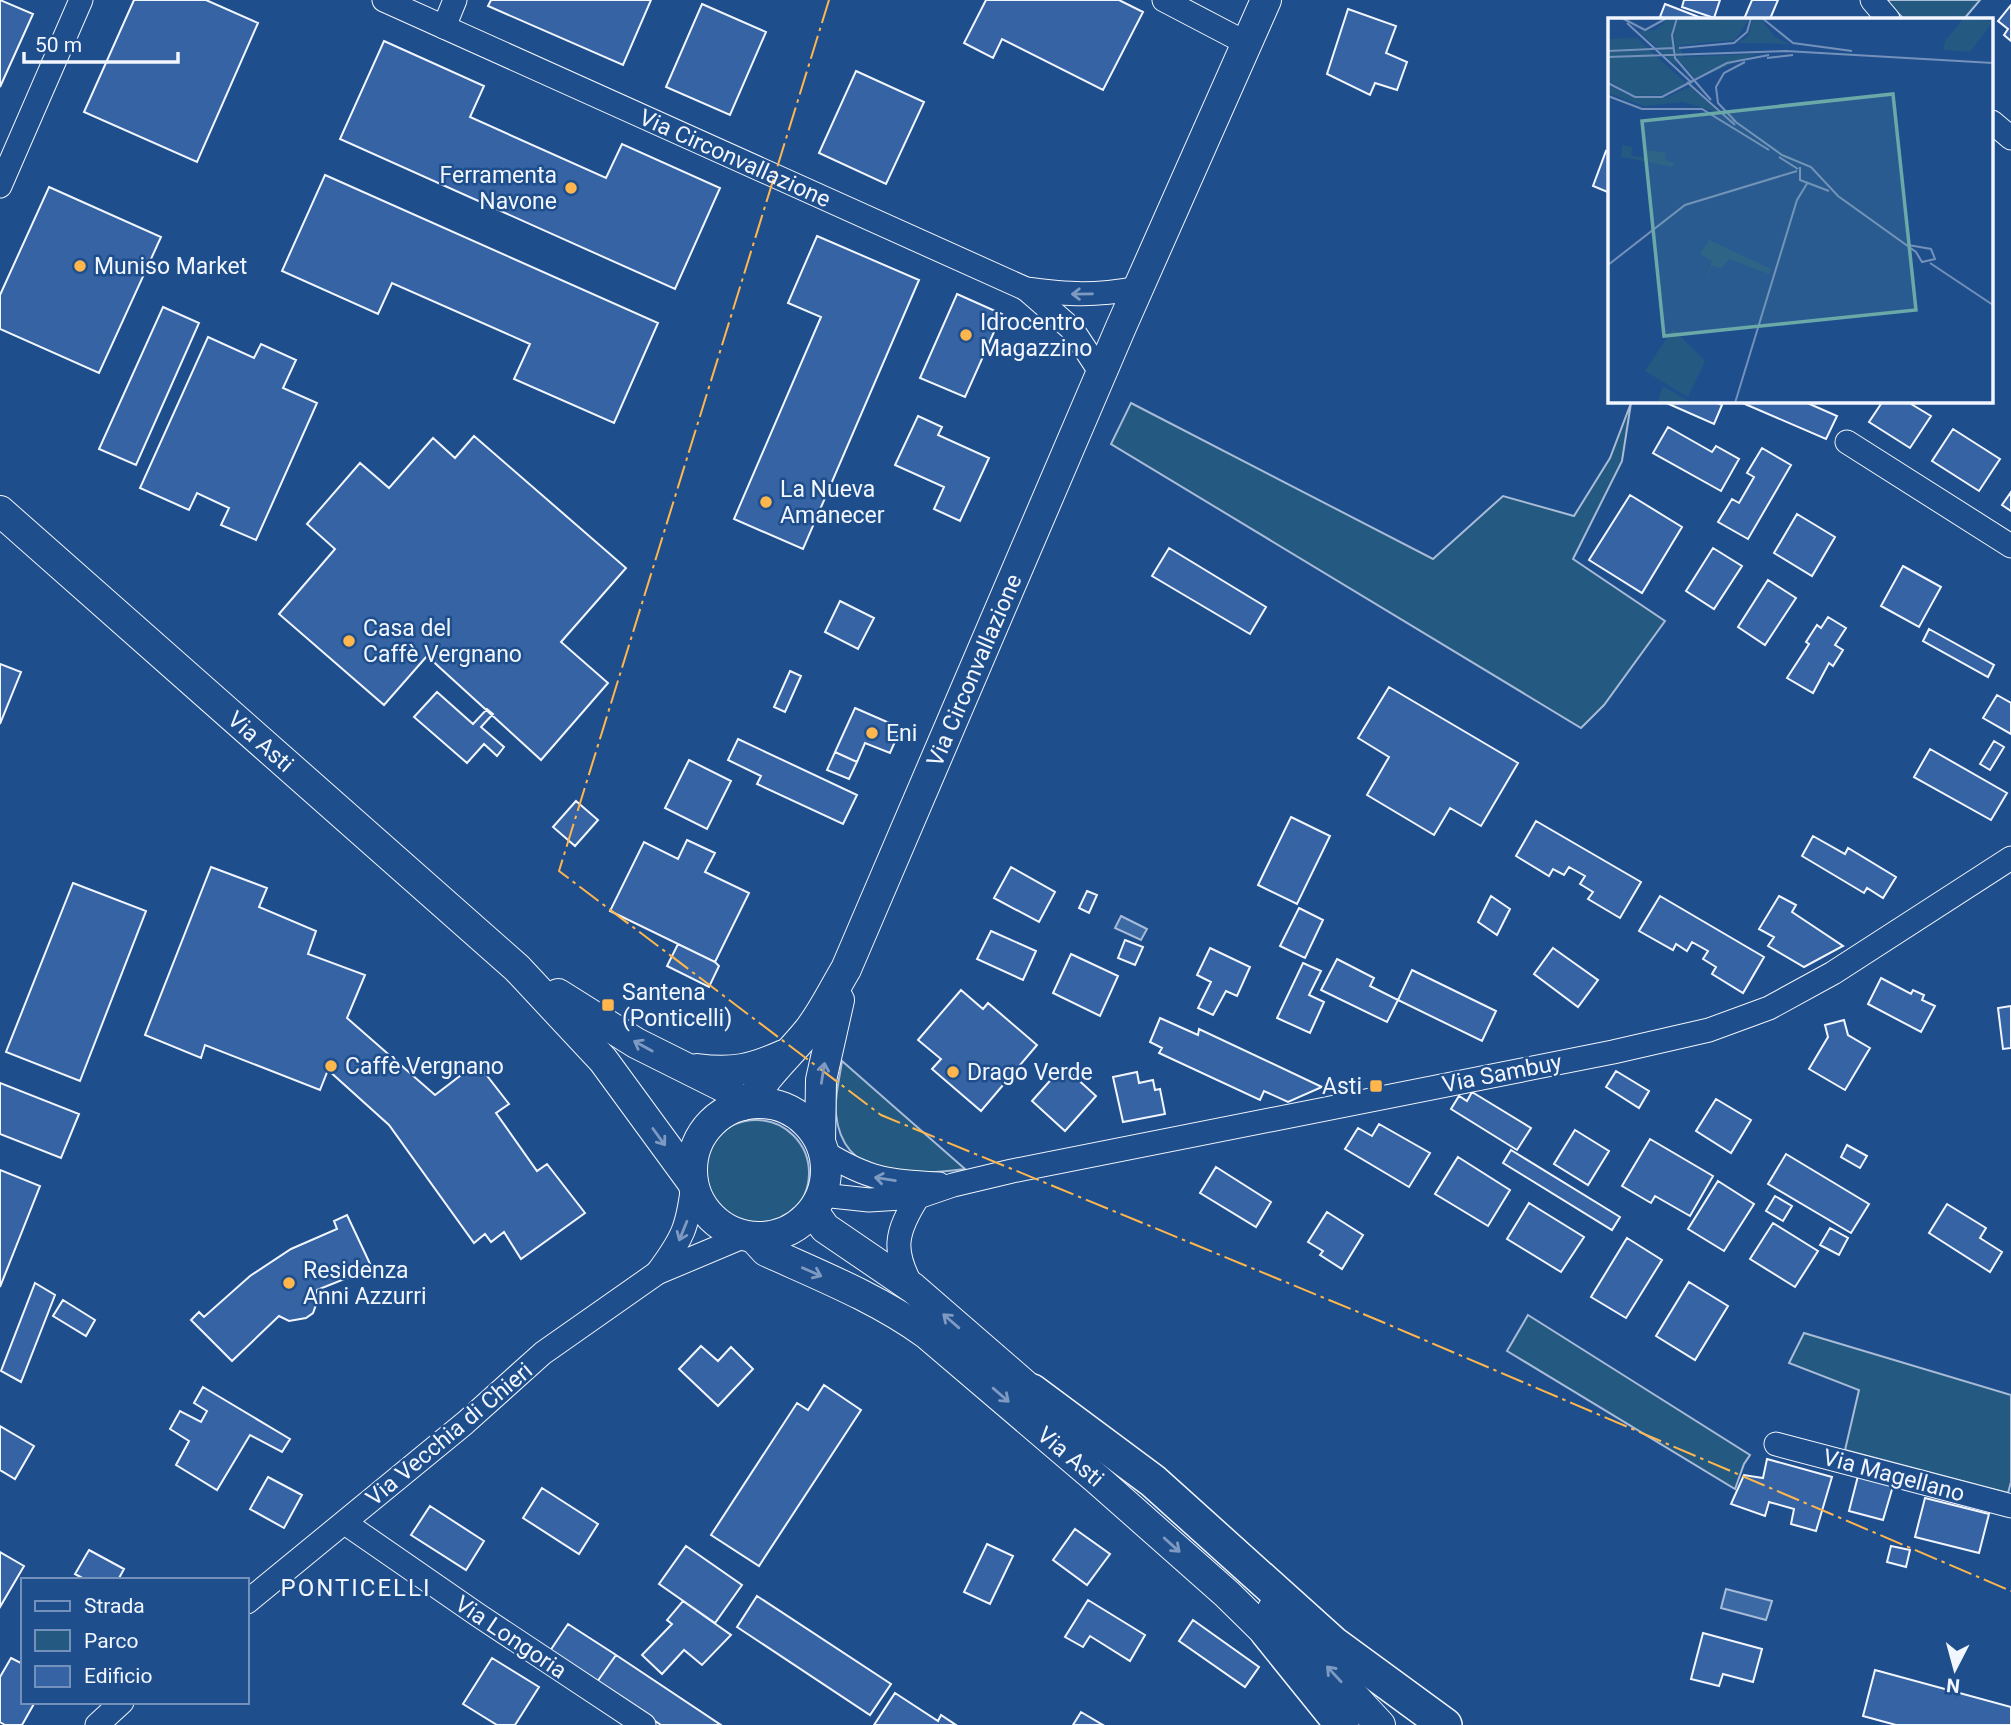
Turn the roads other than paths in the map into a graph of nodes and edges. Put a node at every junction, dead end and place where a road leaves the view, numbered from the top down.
1 (81, 0) edge
2 (384, 0) edge
3 (455, 0) edge
4 (1164, 0) edge
5 (1266, 0) edge
6 (1872, 0) edge
7 (1887, 18) edge
8 (444, 27) junction
9 (1248, 44) junction
10 (1994, 124) edge
11 (2011, 138) edge
12 (0, 186) edge
13 (1139, 288) junction
14 (1026, 289) junction
15 (1101, 373) junction
16 (1847, 442) dead end
17 (2, 514) edge
18 (2011, 546) edge
19 (2011, 858) edge
20 (517, 968) junction
21 (846, 969) junction
22 (791, 1052) junction
23 (681, 1067) junction
24 (747, 1104) junction
25 (822, 1147) junction
26 (693, 1183) junction
27 (953, 1185) junction
28 (918, 1197) junction
29 (818, 1203) junction
30 (750, 1237) junction
31 (657, 1273) junction
32 (913, 1288) junction
33 (1032, 1391) junction
34 (1776, 1444) dead end
35 (2011, 1506) edge
36 (345, 1523) junction
37 (248, 1601) edge
38 (1268, 1632) junction
39 (120, 1704) edge
40 (97, 1725) edge
41 (644, 1725) edge
42 (1342, 1725) edge
43 (1352, 1725) edge
44 (1380, 1725) edge
45 (1445, 1725) edge

1 - 12 street
2 - 8 street, Via Circonvallazione
3 - 8 street
4 - 9 street
5 - 9 main road, Via Circonvallazione
6 - 7 street
8 - 14 street, Via Circonvallazione
9 - 13 main road, Via Circonvallazione
10 - 11 street
13 -> 14 street, Via Circonvallazione
13 - 15 main road, Via Circonvallazione
14 - 15 street, Via Circonvallazione
15 - 21 main road, Via Circonvallazione
16 - 18 street
17 - 20 main road, Via Asti
19 - 27 street, Via Sambuy
23 -> 20 main road, Via Asti
20 -> 26 main road, Via Asti
21 - 22 main road, Via Circonvallazione
25 -> 21 main road, Via Circonvallazione
22 - 23 main road
22 - 24 main road, Via Circonvallazione
23 - 24 main road, Via Asti
24 - 25 main road
24 - 26 main road
27 -> 25 street, Via Sambuy
25 - 29 main road
26 - 30 main road
26 -> 31 street, Via Vecchia di Chieri
27 - 28 street, Via Sambuy
28 - 29 street, Via Sambuy
28 - 32 street
29 - 30 main road
29 - 32 main road, Via Asti
30 - 31 street, Via Vecchia di Chieri
30 -> 38 main road, Via Asti
31 - 36 street, Via Vecchia di Chieri
33 -> 32 main road, Via Asti
44 -> 33 main road, Via Asti
33 - 45 highway
34 - 35 street, Via Magellano
36 - 37 street, Via Vecchia di Chieri
36 - 41 street, Via Longoria
38 - 42 highway
38 - 43 main road, Via Asti
39 - 40 street

